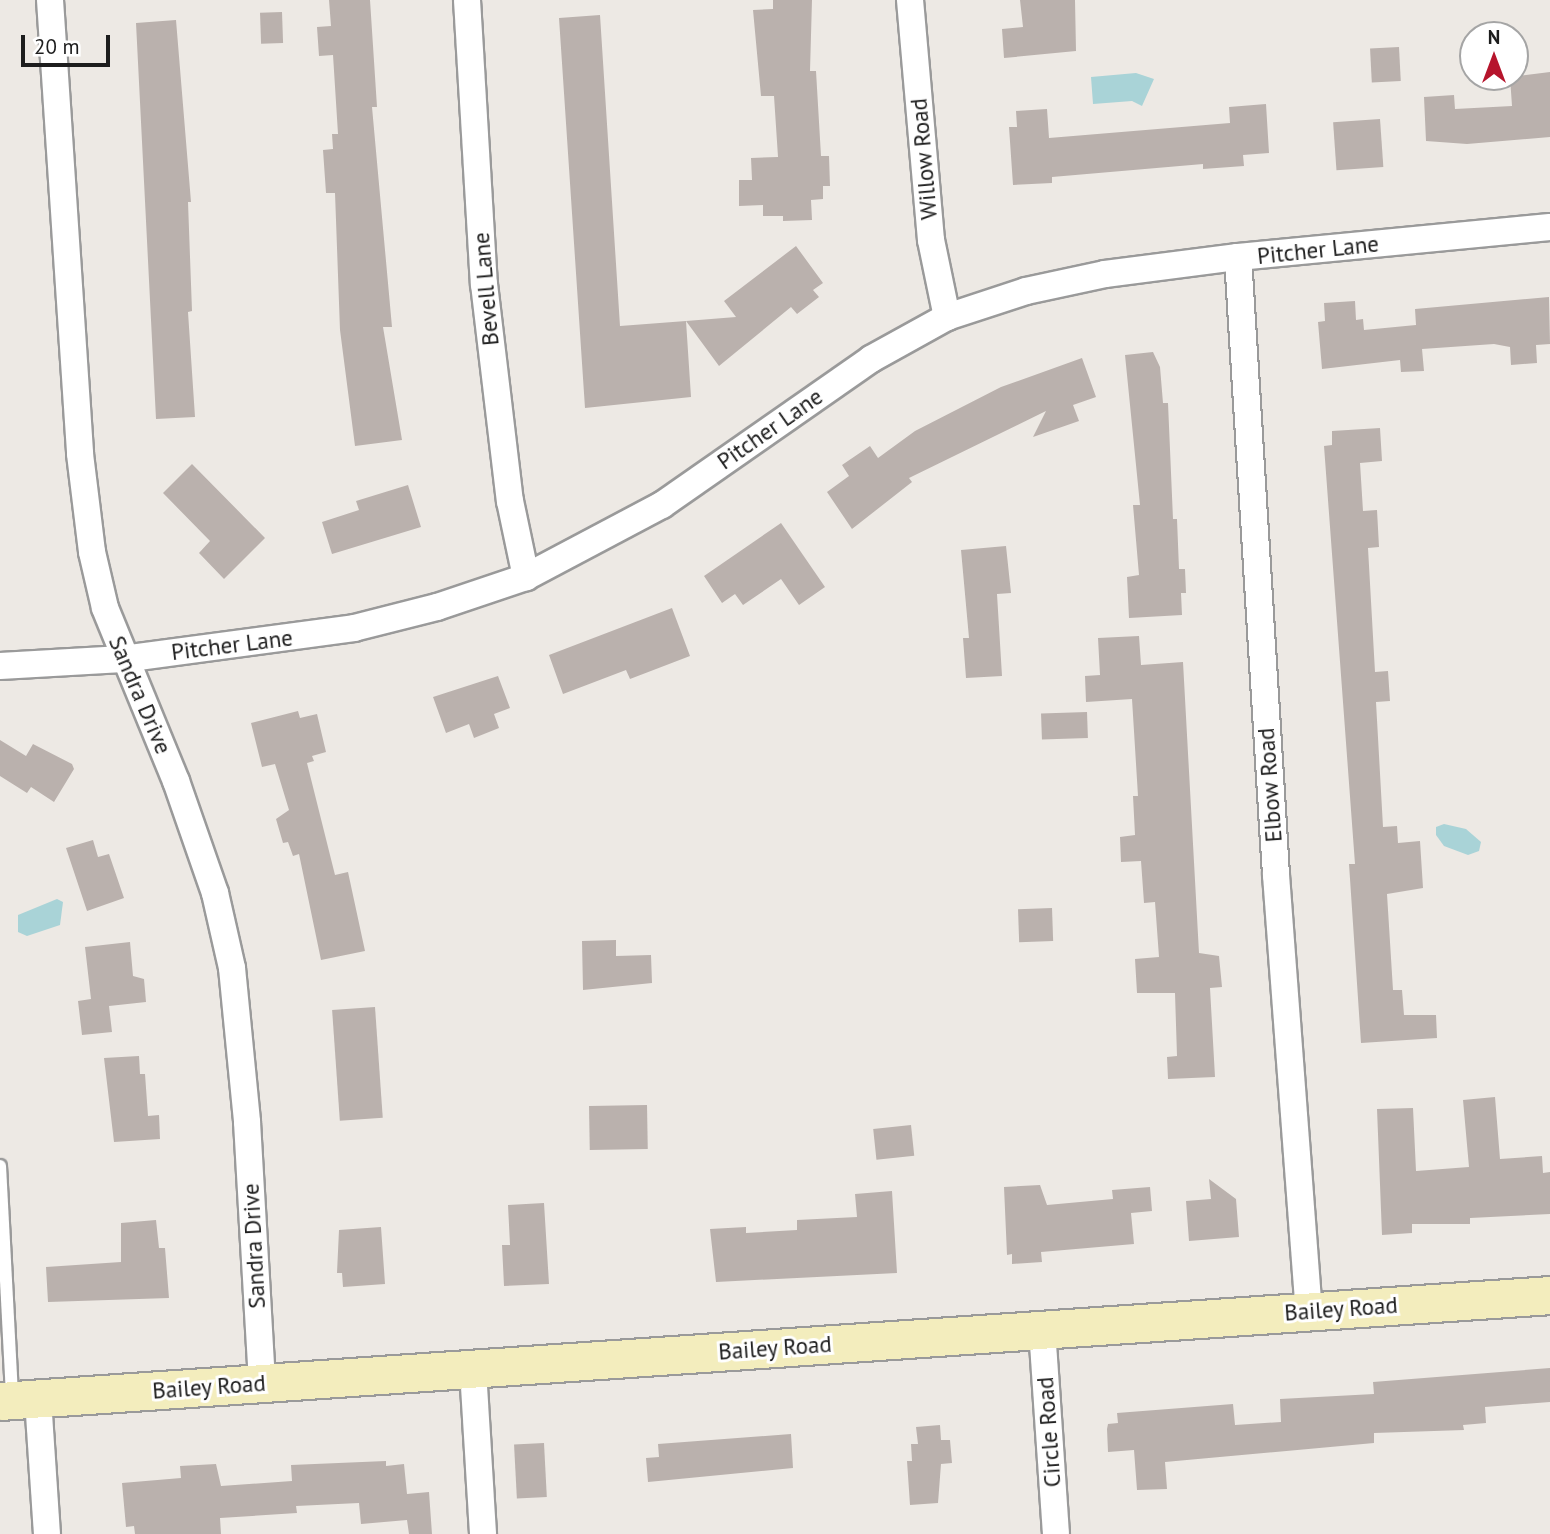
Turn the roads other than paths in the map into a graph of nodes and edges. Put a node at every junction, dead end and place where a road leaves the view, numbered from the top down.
1 (50, 0) edge
2 (467, 0) edge
3 (910, 0) edge
4 (1550, 227) edge
5 (1238, 257) junction
6 (947, 317) junction
7 (526, 577) junction
8 (123, 659) junction
9 (0, 666) edge
10 (0, 1166) edge
11 (1550, 1296) edge
12 (1309, 1312) junction
13 (1042, 1329) junction
14 (473, 1370) junction
15 (262, 1384) junction
16 (17, 1400) edge
17 (47, 1534) edge
18 (483, 1534) edge
19 (1056, 1534) edge

1 - 8 street, Sandra Drive
2 - 7 street, Bevell Lane
3 - 6 street, Willow Road
4 - 5 street, Pitcher Lane
5 - 6 street, Pitcher Lane
5 - 12 street, Elbow Road
6 - 7 street, Pitcher Lane
7 - 8 street, Pitcher Lane
8 - 9 street, Pitcher Lane
8 - 15 street, Sandra Drive
10 - 16 lane
11 - 12 street, Bailey Road
12 - 13 street, Bailey Road
13 - 14 street, Bailey Road
13 - 19 street, Circle Road
14 - 15 street, Bailey Road
14 - 18 street
15 - 16 street, Bailey Road
16 - 17 street

